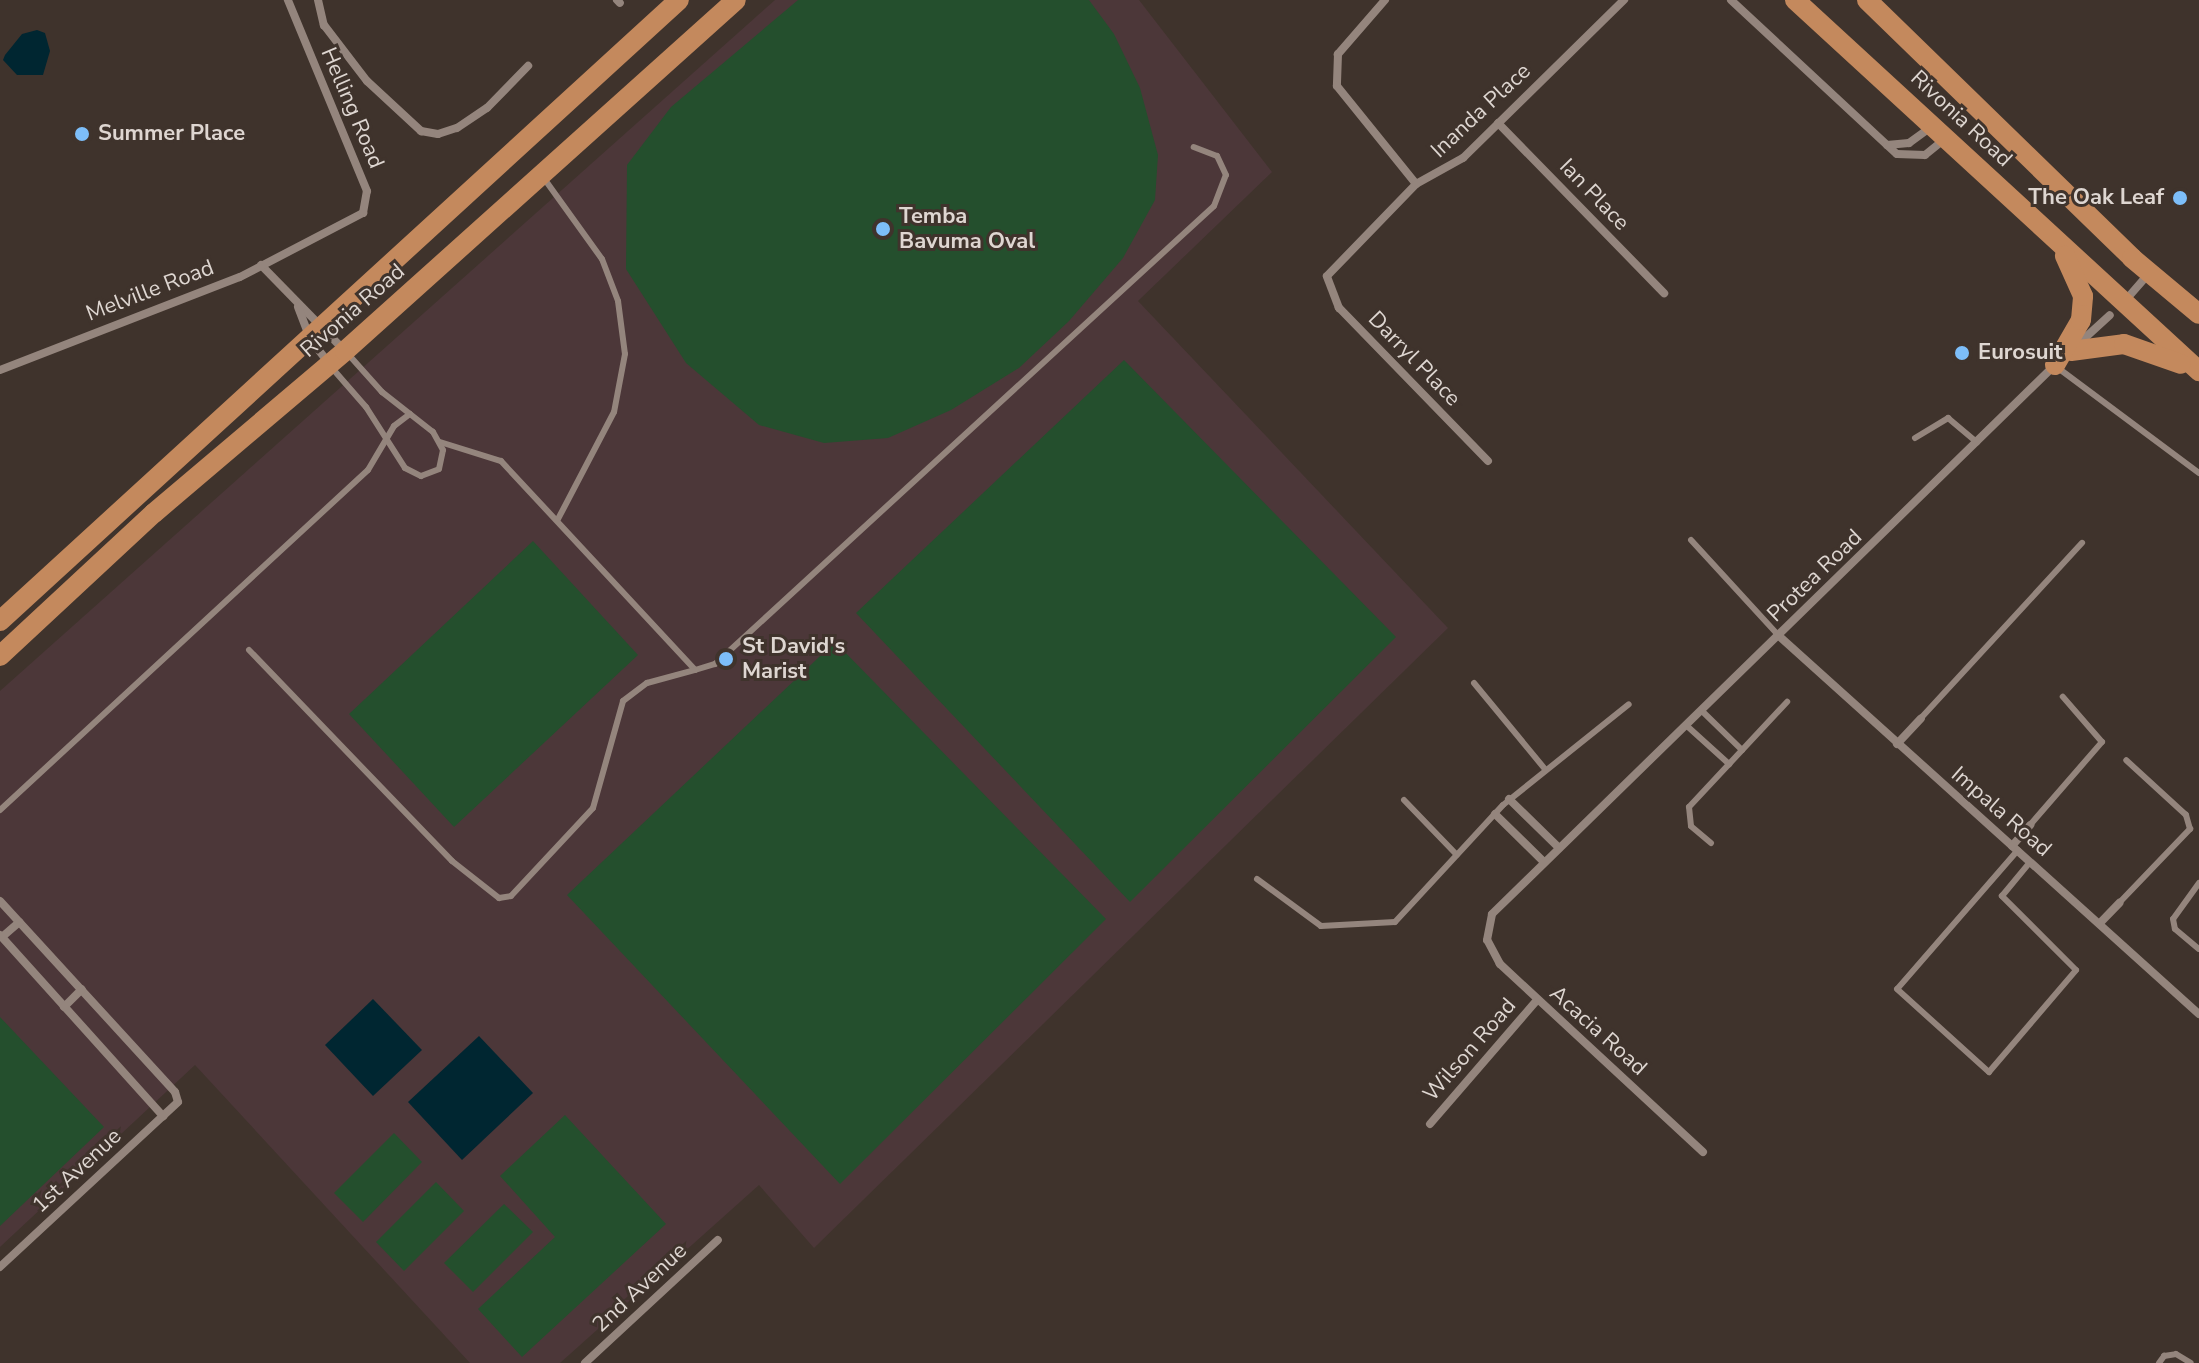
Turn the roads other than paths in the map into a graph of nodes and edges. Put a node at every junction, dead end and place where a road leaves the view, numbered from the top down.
1 (288, 0) edge
2 (318, 0) edge
3 (679, 0) edge
4 (736, 0) edge
5 (1385, 0) edge
6 (1624, 0) edge
7 (1731, 0) edge
8 (1795, 0) edge
9 (1867, 0) edge
10 (528, 66) dead end
11 (1498, 123) junction
12 (1940, 131) junction
13 (1886, 145) junction
14 (1194, 147) dead end
15 (542, 175) junction
16 (1416, 184) junction
17 (2049, 235) junction
18 (261, 265) junction
19 (2150, 273) junction
20 (1327, 276) joint
21 (1664, 293) dead end
22 (298, 307) junction
23 (2116, 309) junction
24 (2199, 314) edge
25 (317, 333) junction
26 (2071, 351) junction
27 (338, 358) junction
28 (2055, 365) junction
29 (0, 370) edge
30 (2199, 372) edge
31 (410, 414) junction
32 (1915, 438) dead end
33 (384, 440) junction
34 (440, 442) junction
35 (1977, 442) junction
36 (1488, 461) dead end
37 (2199, 473) edge
38 (558, 519) junction
39 (1691, 540) dead end
40 (2082, 543) dead end
41 (0, 621) edge
42 (1779, 636) junction
43 (249, 650) dead end
44 (0, 656) edge
45 (695, 670) junction
46 (1474, 683) dead end
47 (2063, 697) dead end
48 (1787, 702) dead end
49 (1629, 704) dead end
50 (1702, 711) junction
51 (1921, 718) joint
52 (1687, 726) junction
53 (1897, 744) junction
54 (1742, 750) junction
55 (2126, 760) dead end
56 (1729, 764) junction
57 (1544, 768) junction
58 (1509, 799) junction
59 (1404, 800) dead end
60 (0, 810) edge
61 (1495, 814) junction
62 (2030, 825) joint
63 (1711, 843) dead end
64 (1559, 848) junction
65 (2015, 848) junction
66 (1457, 855) junction
67 (1544, 862) junction
68 (2030, 862) junction
69 (1257, 879) dead end
70 (2199, 883) edge
71 (0, 901) edge
72 (2119, 903) joint
73 (19, 922) junction
74 (2100, 923) junction
75 (1487, 926) joint
76 (1, 936) edge
77 (2199, 949) edge
78 (82, 989) junction
79 (1537, 1000) junction
80 (64, 1007) junction
81 (2199, 1014) edge
82 (163, 1116) junction
83 (1430, 1124) dead end
84 (1703, 1152) dead end
85 (718, 1240) dead end
86 (0, 1267) edge
87 (585, 1363) edge
88 (2159, 1363) edge
89 (2191, 1363) edge

1 - 18 street, Helling Road
2 - 10 street
3 - 25 main road, Rivonia Road
4 - 15 main road, Rivonia Road
5 - 16 street
6 - 11 street, Inanda Place
7 - 13 street
8 - 12 main road, Rivonia Road
9 - 19 main road, Rivonia Road
11 - 16 street, Inanda Place
11 - 21 street, Ian Place
12 - 13 street
12 - 13 street
12 - 17 main road, Rivonia Road
14 - 45 lane
15 - 27 main road, Rivonia Road
15 - 38 lane
16 - 20 street, Inanda Place
17 - 23 main road, Rivonia Road
17 - 28 main road
18 - 22 street
18 - 29 street, Melville Road
19 - 23 street, Protea Road
19 - 24 main road, Rivonia Road
20 - 36 street, Darryl Place
22 - 25 street
22 - 25 street
23 - 26 street, Protea Road
23 - 30 main road, Rivonia Road
25 - 27 street
25 - 27 street
25 - 41 main road, Rivonia Road
26 - 28 street, Protea Road
26 - 30 main road
27 - 31 lane
27 - 33 lane
27 - 44 main road, Rivonia Road
28 - 35 street, Protea Road
28 - 37 lane
31 - 33 lane
31 - 34 lane
32 - 35 lane
33 - 34 lane
33 - 60 lane
34 - 38 lane
35 - 42 street, Protea Road
38 - 45 lane
39 - 42 lane
40 - 51 lane
42 - 50 street, Protea Road
42 - 53 street, Impala Road
43 - 45 lane
46 - 57 lane
47 - 62 lane
48 - 54 lane
49 - 57 lane
50 - 52 street, Protea Road
50 - 54 lane
51 - 53 street
52 - 56 lane
52 - 64 street, Protea Road
53 - 65 street, Impala Road
54 - 56 lane
55 - 72 lane
56 - 63 lane
57 - 58 lane
58 - 61 lane
58 - 64 street
59 - 66 lane
61 - 66 lane
61 - 67 street
62 - 65 street
64 - 67 street, Protea Road
65 - 68 street, Impala Road
65 - 68 lane
66 - 69 lane
67 - 75 street, Protea Road
68 - 74 street, Impala Road
70 - 77 lane
71 - 73 street
72 - 74 street
73 - 76 street
73 - 78 street
74 - 81 street, Impala Road
75 - 79 street, Acacia Road
76 - 80 street
78 - 80 street
78 - 82 street, 1st Avenue
79 - 83 street, Wilson Road
79 - 84 street, Acacia Road
80 - 82 street
82 - 86 street, 1st Avenue
85 - 87 street, 2nd Avenue
88 - 89 lane

